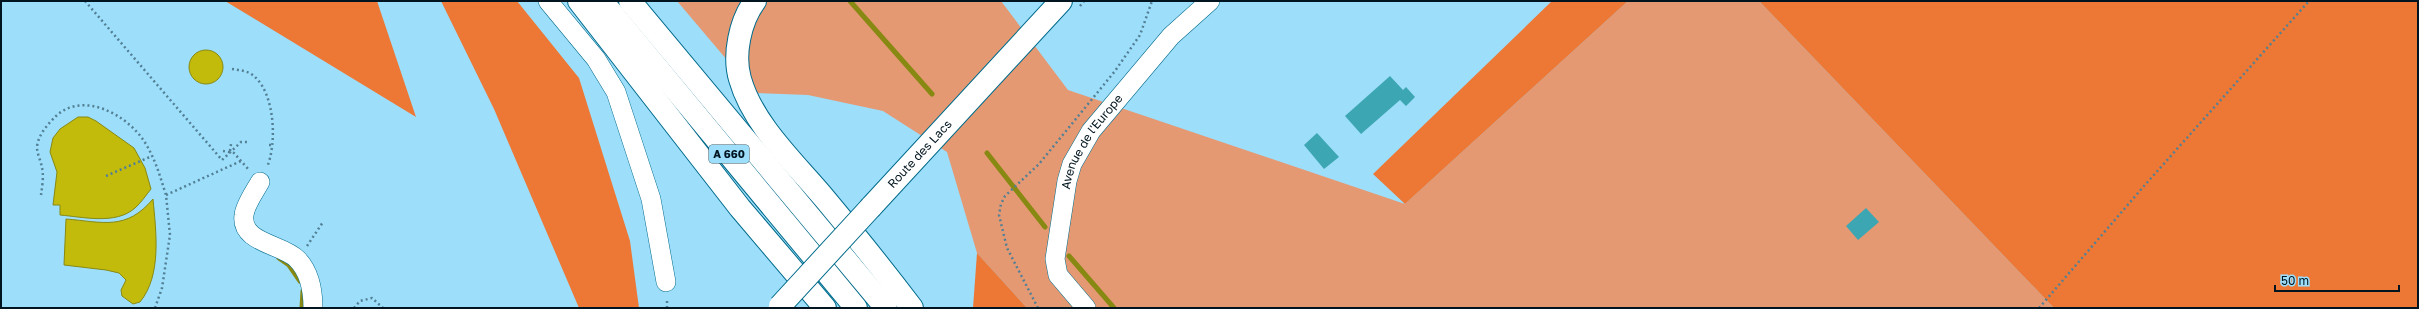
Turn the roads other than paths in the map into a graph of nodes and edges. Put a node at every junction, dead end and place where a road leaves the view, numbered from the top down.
1 (548, 1) edge
2 (579, 1) edge
3 (602, 1) edge
4 (755, 1) edge
5 (1061, 1) edge
6 (1210, 1) edge
7 (637, 9) edge
8 (260, 182) road end
9 (666, 282) dead end
10 (780, 307) edge
11 (313, 308) edge
12 (825, 308) edge
13 (856, 308) edge
14 (886, 308) edge
15 (912, 308) edge
16 (1086, 308) edge

1 - 9 street
2 - 12 main road
3 - 13 main road, A 660
4 - 15 main road
5 - 10 main road, Route des Lacs, bridge
6 - 16 street, Avenue de l'Europe
7 - 14 main road
8 - 11 street

